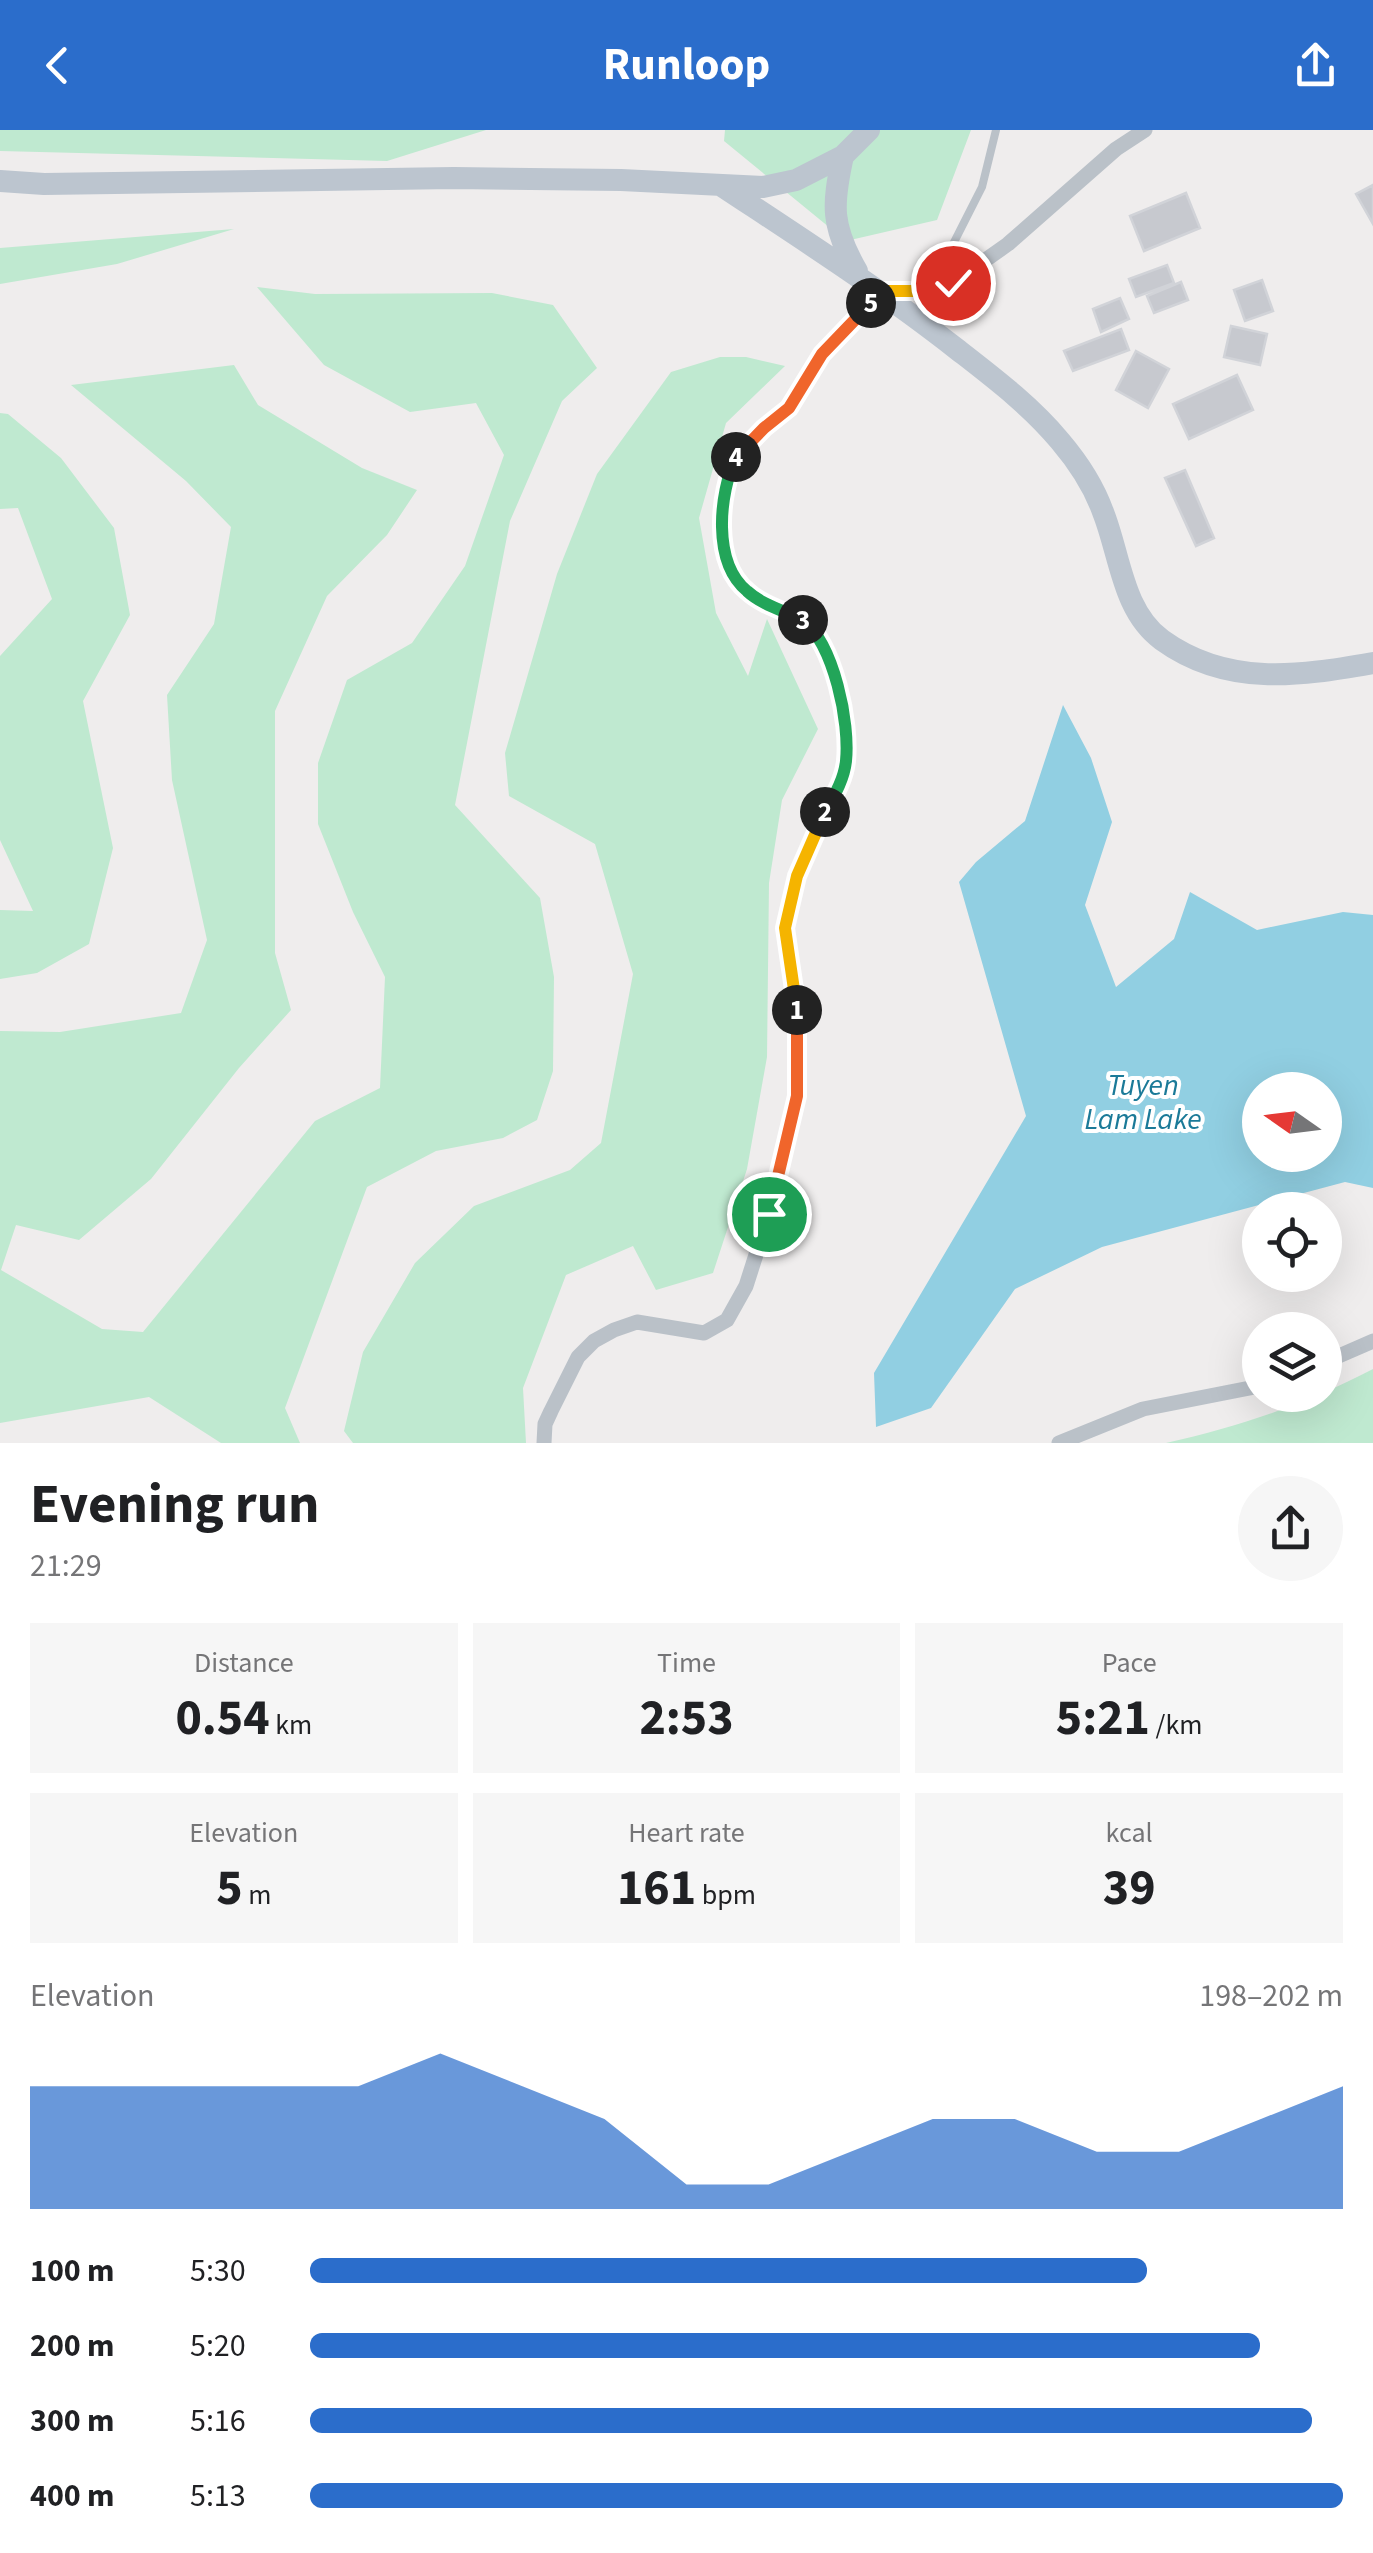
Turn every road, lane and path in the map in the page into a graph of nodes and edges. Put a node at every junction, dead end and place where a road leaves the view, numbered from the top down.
1 (869, 130) edge
2 (996, 130) edge
3 (1144, 130) edge
4 (843, 156) junction
5 (0, 181) edge
6 (721, 185) junction
7 (862, 278) junction
8 (883, 291) junction
9 (909, 293) junction
10 (1373, 662) edge
11 (1373, 1341) edge
12 (1342, 1355) edge
13 (1242, 1390) edge
14 (544, 1443) edge
15 (1060, 1443) edge

1 - 4 street
2 - 9 lane
3 - 9 street
4 - 6 street
4 - 7 street
5 - 6 street
6 - 7 street
7 - 8 street
8 - 9 street
8 - 10 street
8 - 14 street
11 - 12 street
13 - 15 street

